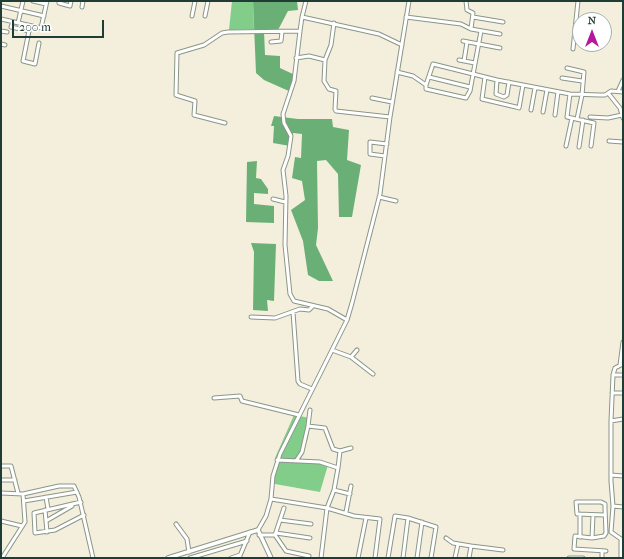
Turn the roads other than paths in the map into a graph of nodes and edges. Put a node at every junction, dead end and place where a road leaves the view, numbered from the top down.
1 (23, 1) edge
2 (32, 1) edge
3 (60, 1) edge
4 (72, 1) edge
5 (83, 1) edge
6 (195, 1) edge
7 (208, 1) edge
8 (306, 1) edge
9 (409, 1) edge
10 (466, 1) edge
11 (578, 1) edge
12 (47, 3) edge
13 (1, 6) edge
14 (82, 7) dead end
15 (21, 11) junction
16 (577, 12) edge
17 (44, 16) junction
18 (192, 16) dead end
19 (205, 16) dead end
20 (302, 17) junction
21 (406, 17) junction
22 (473, 17) junction
23 (1, 19) edge
24 (12, 22) junction
25 (503, 22) dead end
26 (18, 23) junction
27 (334, 23) junction
28 (30, 26) junction
29 (471, 29) junction
30 (1, 31) edge
31 (29, 31) junction
32 (300, 31) junction
33 (481, 31) junction
34 (7, 32) dead end
35 (282, 32) junction
36 (500, 34) dead end
37 (463, 41) dead end
38 (271, 42) dead end
39 (468, 42) junction
40 (39, 43) dead end
41 (479, 44) junction
42 (402, 45) junction
43 (500, 48) dead end
44 (296, 58) junction
45 (325, 60) junction
46 (459, 60) dead end
47 (464, 61) junction
48 (475, 63) junction
49 (568, 68) dead end
50 (397, 72) junction
51 (473, 74) junction
52 (429, 77) junction
53 (485, 77) junction
54 (562, 78) dead end
55 (497, 80) junction
56 (623, 81) edge
57 (508, 82) junction
58 (582, 82) junction
59 (426, 85) junction
60 (470, 86) junction
61 (523, 86) junction
62 (535, 88) junction
63 (546, 90) junction
64 (618, 91) junction
65 (558, 92) junction
66 (623, 92) edge
67 (608, 93) junction
68 (570, 94) junction
69 (582, 95) junction
70 (372, 98) dead end
71 (392, 102) junction
72 (531, 110) dead end
73 (543, 112) dead end
74 (555, 115) dead end
75 (622, 116) edge
76 (390, 117) junction
77 (590, 117) dead end
78 (572, 118) junction
79 (577, 119) junction
80 (583, 120) junction
81 (224, 122) dead end
82 (609, 141) dead end
83 (623, 142) edge
84 (387, 144) junction
85 (566, 146) dead end
86 (591, 146) dead end
87 (579, 147) dead end
88 (385, 156) junction
89 (379, 197) junction
90 (273, 199) dead end
91 (396, 201) dead end
92 (285, 202) junction
93 (313, 306) junction
94 (293, 312) junction
95 (251, 317) dead end
96 (347, 320) junction
97 (623, 342) edge
98 (332, 350) junction
99 (357, 350) dead end
100 (351, 357) junction
101 (622, 365) edge
102 (372, 374) dead end
103 (613, 375) junction
104 (623, 375) edge
105 (312, 389) junction
106 (612, 393) junction
107 (623, 393) edge
108 (214, 398) dead end
109 (310, 410) dead end
110 (299, 415) junction
111 (623, 418) edge
112 (611, 421) junction
113 (308, 426) junction
114 (351, 448) dead end
115 (340, 451) junction
116 (277, 460) junction
117 (296, 461) junction
118 (1, 466) edge
119 (338, 468) junction
120 (611, 475) junction
121 (623, 476) edge
122 (1, 480) edge
123 (15, 480) junction
124 (350, 486) dead end
125 (334, 490) junction
126 (77, 492) junction
127 (1, 493) edge
128 (18, 493) junction
129 (23, 494) junction
130 (350, 494) junction
131 (46, 497) junction
132 (271, 499) junction
133 (24, 501) junction
134 (81, 502) junction
135 (75, 504) junction
136 (613, 506) junction
137 (623, 507) edge
138 (284, 508) dead end
139 (327, 508) junction
140 (46, 509) junction
141 (346, 512) junction
142 (580, 514) junction
143 (84, 515) junction
144 (593, 515) junction
145 (606, 515) junction
146 (366, 518) junction
147 (408, 518) junction
148 (1, 520) edge
149 (280, 520) junction
150 (46, 521) junction
151 (422, 522) junction
152 (176, 524) dead end
153 (311, 524) dead end
154 (22, 526) junction
155 (258, 530) junction
156 (47, 532) junction
157 (611, 532) junction
158 (606, 533) junction
159 (276, 534) junction
160 (259, 535) junction
161 (249, 537) junction
162 (580, 537) junction
163 (310, 538) dead end
164 (446, 538) dead end
165 (592, 538) junction
166 (458, 544) junction
167 (471, 546) junction
168 (622, 546) edge
169 (503, 550) dead end
170 (622, 551) edge
171 (189, 552) junction
172 (204, 553) edge
173 (309, 556) dead end
174 (239, 557) edge
175 (2, 558) edge
176 (93, 558) edge
177 (168, 558) edge
178 (190, 558) edge
179 (231, 558) edge
180 (271, 558) edge
181 (321, 558) edge
182 (358, 558) edge
183 (375, 558) edge
184 (388, 558) edge
185 (403, 558) edge
186 (417, 558) edge
187 (431, 558) edge
188 (455, 558) edge
189 (469, 558) edge
190 (569, 558) edge
191 (582, 558) edge
192 (602, 558) edge
193 (621, 558) edge

1 - 15 street
2 - 12 street
3 - 4 street
5 - 14 street
6 - 18 street
7 - 19 street
8 - 20 street
9 - 21 street
10 - 22 street
11 - 16 street
12 - 17 street
13 - 15 street
15 - 17 street
15 - 26 street
17 - 28 street
20 - 27 street
20 - 32 street
21 - 29 street
21 - 42 street
22 - 25 street
22 - 29 street
23 - 24 street
24 - 26 street
24 - 31 street
26 - 28 street
27 - 42 street
27 - 45 street
28 - 31 street
29 - 33 street
30 - 34 street
31 - 40 street
32 - 35 street
32 - 44 street
33 - 36 street
33 - 41 street
35 - 38 street
35 - 81 street
37 - 39 street
39 - 41 street
39 - 47 street
41 - 43 street
41 - 48 street
42 - 50 street
44 - 45 street
44 - 92 street
45 - 76 street
46 - 47 street
47 - 48 street
48 - 51 street
49 - 58 street
50 - 59 street
50 - 71 street
51 - 52 street
51 - 53 street
51 - 60 street
52 - 59 street
52 - 60 street
53 - 55 street
53 - 61 street
54 - 58 street
55 - 57 street
55 - 57 street
56 - 64 street
57 - 61 street
58 - 69 street
59 - 60 street
61 - 62 street
62 - 63 street
62 - 72 street
63 - 65 street
63 - 73 street
64 - 66 street
64 - 67 street
65 - 68 street
65 - 74 street
67 - 69 street
67 - 75 street
68 - 69 street
68 - 78 street
69 - 79 street
70 - 71 street
71 - 76 street
75 - 77 street
76 - 84 street
78 - 79 street
78 - 85 street
79 - 80 street
80 - 86 street
80 - 87 street
82 - 83 street
84 - 88 street
84 - 88 street
88 - 89 street
89 - 91 street
89 - 96 street
90 - 92 street
92 - 93 street
93 - 94 street
93 - 96 street
94 - 95 street
94 - 105 street
96 - 98 street
97 - 101 street
98 - 100 street
98 - 105 street
99 - 100 street
100 - 102 street
101 - 103 street
103 - 104 street
103 - 106 street
105 - 110 street
106 - 107 street
106 - 112 street
108 - 110 street
109 - 113 street
110 - 116 street
111 - 112 street
112 - 120 street
113 - 115 street
113 - 117 street
114 - 115 street
115 - 119 street
116 - 117 street
116 - 132 street
117 - 119 street
118 - 123 street
119 - 125 street
120 - 121 street
120 - 136 street
122 - 123 street
123 - 128 street
124 - 130 street
125 - 130 street
125 - 139 street
126 - 129 street
126 - 131 street
126 - 134 street
127 - 128 street
128 - 129 street
129 - 133 street
130 - 141 street
131 - 133 street
131 - 140 street
132 - 139 street
132 - 155 street
133 - 154 street
134 - 135 street
134 - 143 street
135 - 140 street
135 - 150 street
136 - 137 street
136 - 157 street
138 - 149 street
139 - 141 street
139 - 181 street
140 - 150 street
140 - 156 street
141 - 146 street
142 - 144 street
142 - 145 street
142 - 162 street
143 - 156 street
143 - 176 street
144 - 145 street
144 - 165 street
145 - 158 street
146 - 182 street
146 - 183 street
147 - 151 street
147 - 184 street
147 - 185 street
148 - 154 street
149 - 153 street
149 - 159 street
150 - 156 street
151 - 186 street
151 - 187 street
152 - 171 street
154 - 175 street
155 - 160 street
155 - 161 street
157 - 158 street
157 - 168 street
158 - 165 street
159 - 160 street
159 - 163 street
159 - 173 street
160 - 180 street
161 - 172 street
161 - 172 street
161 - 174 street
162 - 165 street
162 - 192 street
164 - 166 street
166 - 167 street
166 - 188 street
167 - 169 street
167 - 189 street
168 - 170 street
170 - 193 street
171 - 172 street
171 - 177 street
172 - 178 street
174 - 179 street
190 - 191 street

